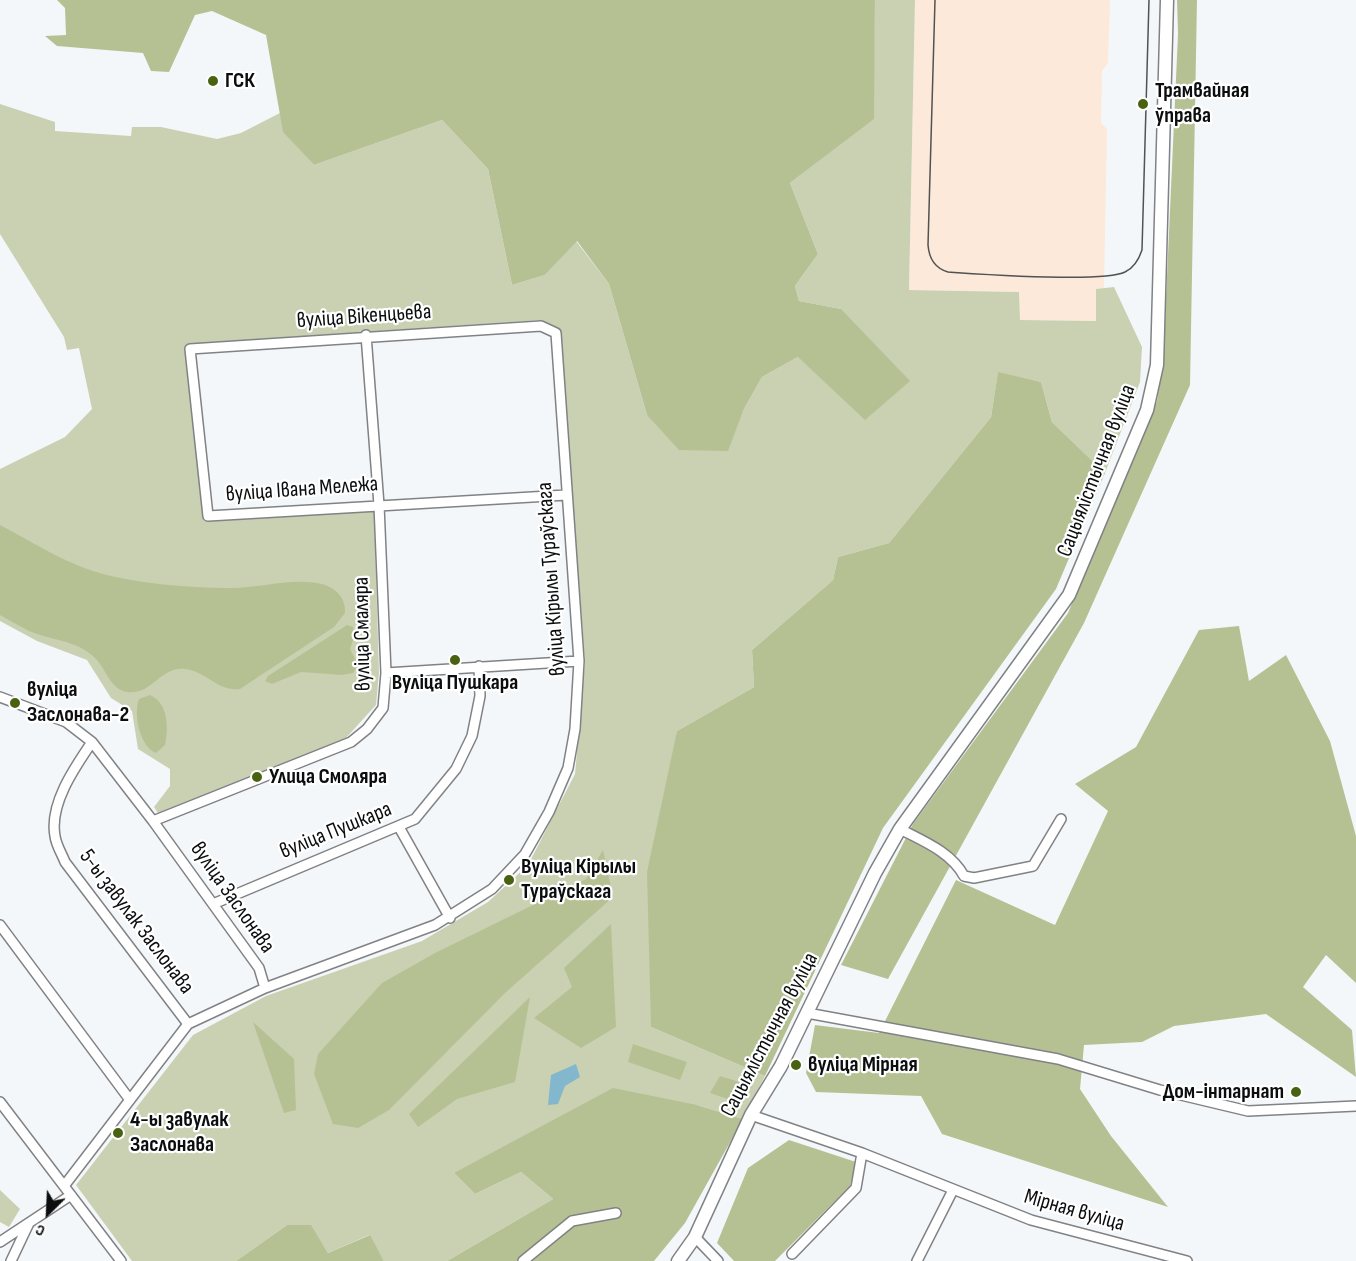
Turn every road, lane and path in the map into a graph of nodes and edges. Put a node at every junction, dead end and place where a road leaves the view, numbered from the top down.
1 (1167, 0) edge
2 (541, 326) joint
3 (366, 335) junction
4 (190, 349) joint
5 (566, 495) junction
6 (379, 505) junction
7 (579, 661) junction
8 (479, 666) junction
9 (386, 673) junction
10 (0, 697) edge
11 (92, 742) junction
12 (1061, 819) dead end
13 (153, 821) junction
14 (399, 827) junction
15 (900, 829) junction
16 (213, 904) junction
17 (450, 918) junction
18 (0, 925) edge
19 (265, 988) junction
20 (807, 1013) junction
21 (188, 1024) junction
22 (130, 1100) junction
23 (0, 1102) edge
24 (1356, 1106) edge
25 (751, 1115) junction
26 (862, 1154) junction
27 (64, 1186) junction
28 (953, 1190) junction
29 (71, 1195) junction
30 (616, 1213) dead end
31 (29, 1223) junction
32 (695, 1237) junction
33 (0, 1242) edge
34 (792, 1254) dead end
35 (11, 1261) edge
36 (121, 1261) edge
37 (523, 1261) edge
38 (678, 1261) edge
39 (718, 1261) edge
40 (917, 1261) edge
41 (1187, 1261) edge

1 - 15 main road, Сацыялістычная вуліца
2 - 3 street, вуліца Вікенцьева
2 - 5 street, вуліца Кірылы Тураўскага
3 - 4 street, вуліца Вікенцьева
3 - 6 street, вуліца Смаляра
4 - 6 street, вуліца Івана Мележа
5 - 6 street, вуліца Івана Мележа
5 - 7 street, вуліца Кірылы Тураўскага
6 - 9 street, вуліца Смаляра
7 - 8 street
7 - 17 street, вуліца Кірылы Тураўскага
8 - 9 street
8 - 14 street, вуліца Пушкара
9 - 13 street, вуліца Смаляра
10 - 11 street, вуліца Заслонава
11 - 13 street, вуліца Заслонава
11 - 21 street, 5-ы завулак Заслонава
12 - 15 street
13 - 16 street, вуліца Заслонава
14 - 16 street, вуліца Пушкара
14 - 17 street
15 - 20 main road, Сацыялістычная вуліца
16 - 19 street, вуліца Заслонава
17 - 19 street, вуліца Кірылы Тураўскага
18 - 22 street
19 - 21 street, вуліца Заслонава
20 - 24 street
20 - 25 main road, Сацыялістычная вуліца
21 - 22 street, вуліца Заслонава
22 - 27 street, вуліца Заслонава
23 - 27 street
25 - 26 street, Мірная вуліца
25 - 32 main road, Сацыялістычная вуліца
26 - 28 street, Мірная вуліца
26 - 34 street
27 - 29 street
28 - 40 street
28 - 41 street, Мірная вуліца
29 - 31 street
29 - 36 street
30 - 37 street
31 - 33 street
31 - 35 street
32 - 38 main road, Сацыялістычная вуліца
32 - 39 street

